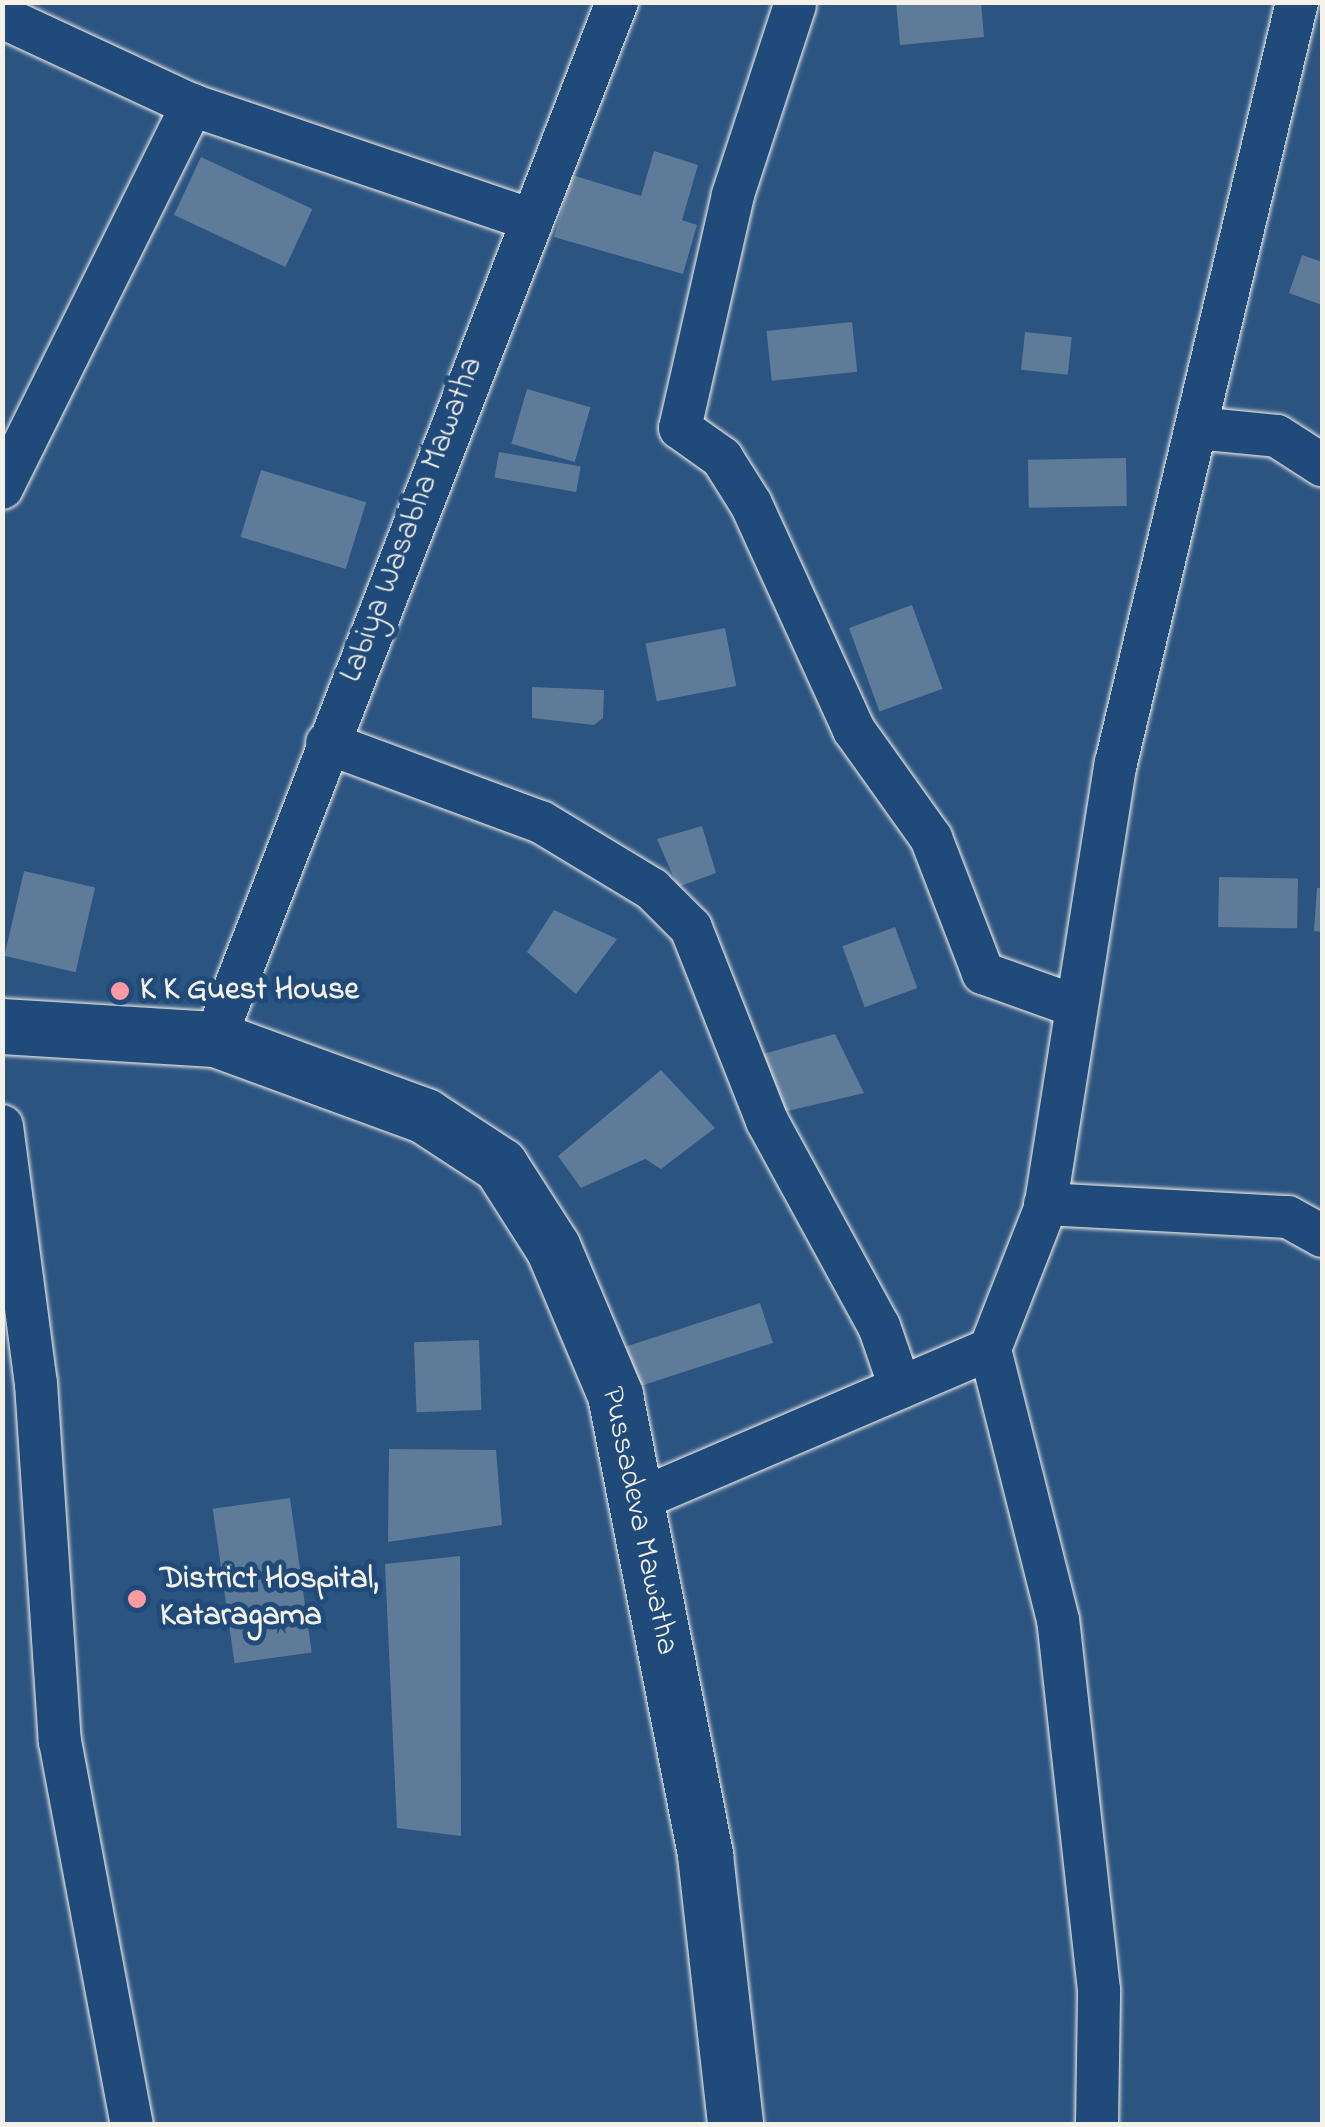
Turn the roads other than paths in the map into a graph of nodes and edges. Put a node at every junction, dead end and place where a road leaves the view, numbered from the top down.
1 (617, 2) edge
2 (1297, 2) edge
3 (798, 4) edge
4 (2, 16) edge
5 (192, 105) junction
6 (529, 219) junction
7 (1196, 428) junction
8 (1322, 465) edge
9 (2, 488) edge
10 (327, 743) junction
11 (1075, 1006) junction
12 (2, 1026) edge
13 (214, 1039) junction
14 (2, 1126) edge
15 (1045, 1204) junction
16 (1322, 1236) edge
17 (990, 1349) junction
18 (900, 1387) junction
19 (638, 1500) junction
20 (132, 2124) edge
21 (735, 2124) edge
22 (1098, 2124) edge

1 - 6 street, Labiya Wasabha Mawatha
2 - 7 street
3 - 11 street
4 - 5 street
5 - 6 street
5 - 9 street
6 - 10 street, Labiya Wasabha Mawatha
7 - 8 street
7 - 11 street
10 - 13 street, Labiya Wasabha Mawatha
10 - 18 street
11 - 15 street
12 - 13 street, Pussadeva Mawatha
13 - 19 street, Pussadeva Mawatha
14 - 20 street
15 - 16 street
15 - 17 street
17 - 18 street
17 - 22 street
18 - 19 street
19 - 21 street, Pussadeva Mawatha

